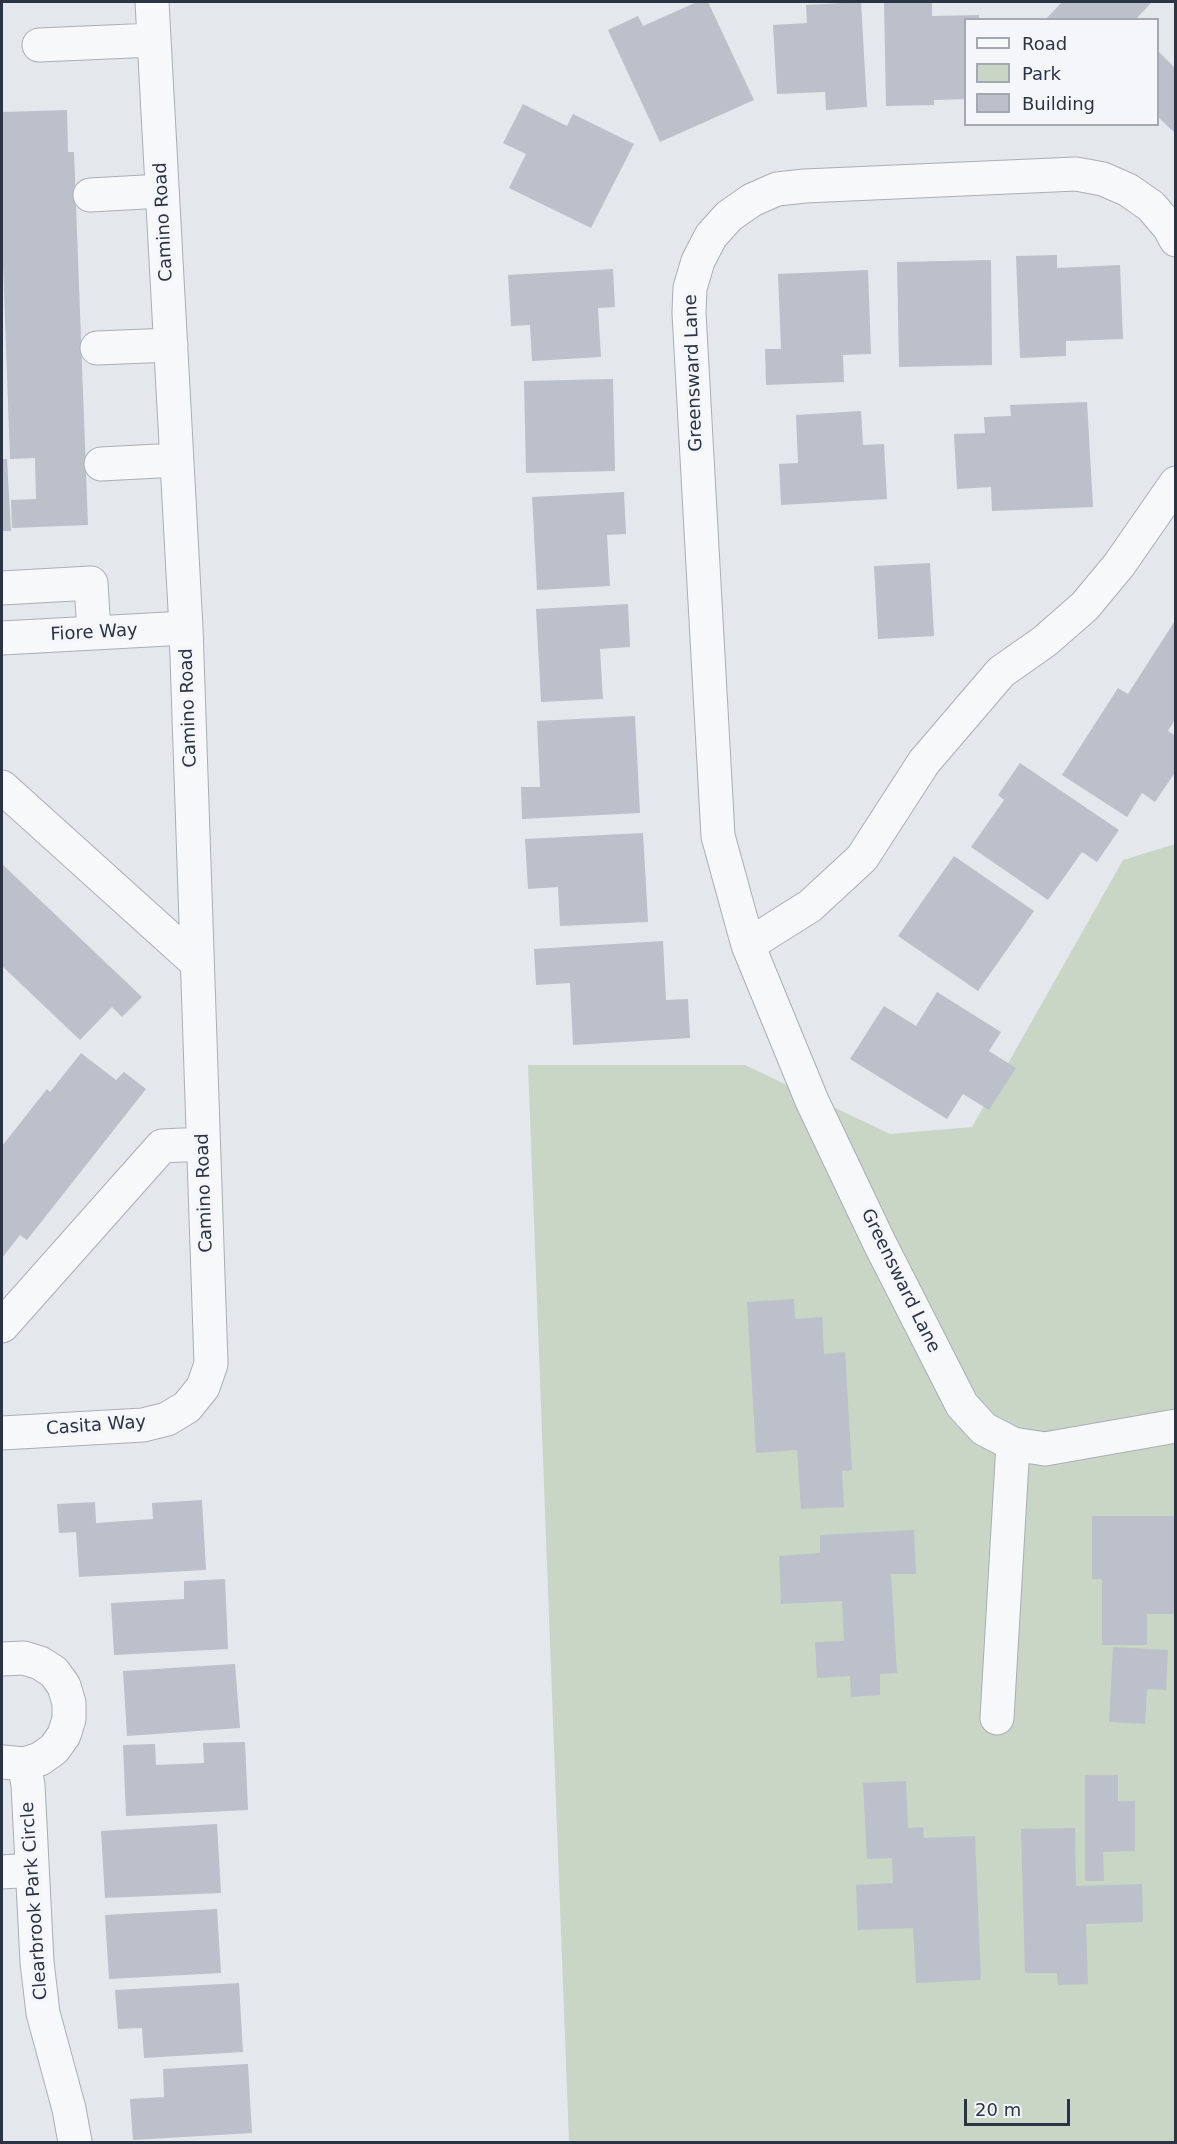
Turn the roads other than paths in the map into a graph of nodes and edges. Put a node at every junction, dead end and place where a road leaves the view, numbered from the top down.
1 (152, 2) edge
2 (154, 40) junction
3 (39, 45) dead end
4 (162, 191) junction
5 (90, 195) dead end
6 (1176, 240) edge
7 (171, 345) junction
8 (97, 348) dead end
9 (177, 460) junction
10 (101, 464) dead end
11 (1176, 483) edge
12 (2, 588) edge
13 (186, 628) junction
14 (94, 633) junction
15 (2, 638) edge
16 (2, 787) edge
17 (748, 945) junction
18 (197, 963) junction
19 (203, 1144) junction
20 (2, 1326) edge
21 (187, 1407) joint
22 (1176, 1426) edge
23 (2, 1433) edge
24 (1013, 1444) junction
25 (2, 1659) edge
26 (997, 1718) dead end
27 (13, 1763) edge
28 (17, 1871) edge
29 (75, 2142) edge

1 - 2 street, Camino Road
2 - 3 street
2 - 4 street, Camino Road
4 - 5 street
4 - 7 street, Camino Road
6 - 17 street, Greensward Lane
7 - 8 street
7 - 9 street, Camino Road
9 - 10 street
9 - 13 street, Camino Road
11 - 17 street
12 - 14 street
13 - 14 street, Fiore Way
13 - 18 street, Camino Road
14 - 15 street, Fiore Way
16 - 18 street
17 - 24 street, Greensward Lane
18 - 19 street, Camino Road
19 - 20 street
19 - 21 street, Camino Road
21 - 23 street, Casita Way
22 - 24 street, Greensward Lane
24 - 26 street
25 - 27 street, Clearbrook Park Circle
27 - 28 street, Clearbrook Park Circle
28 - 29 street, Clearbrook Park Circle

